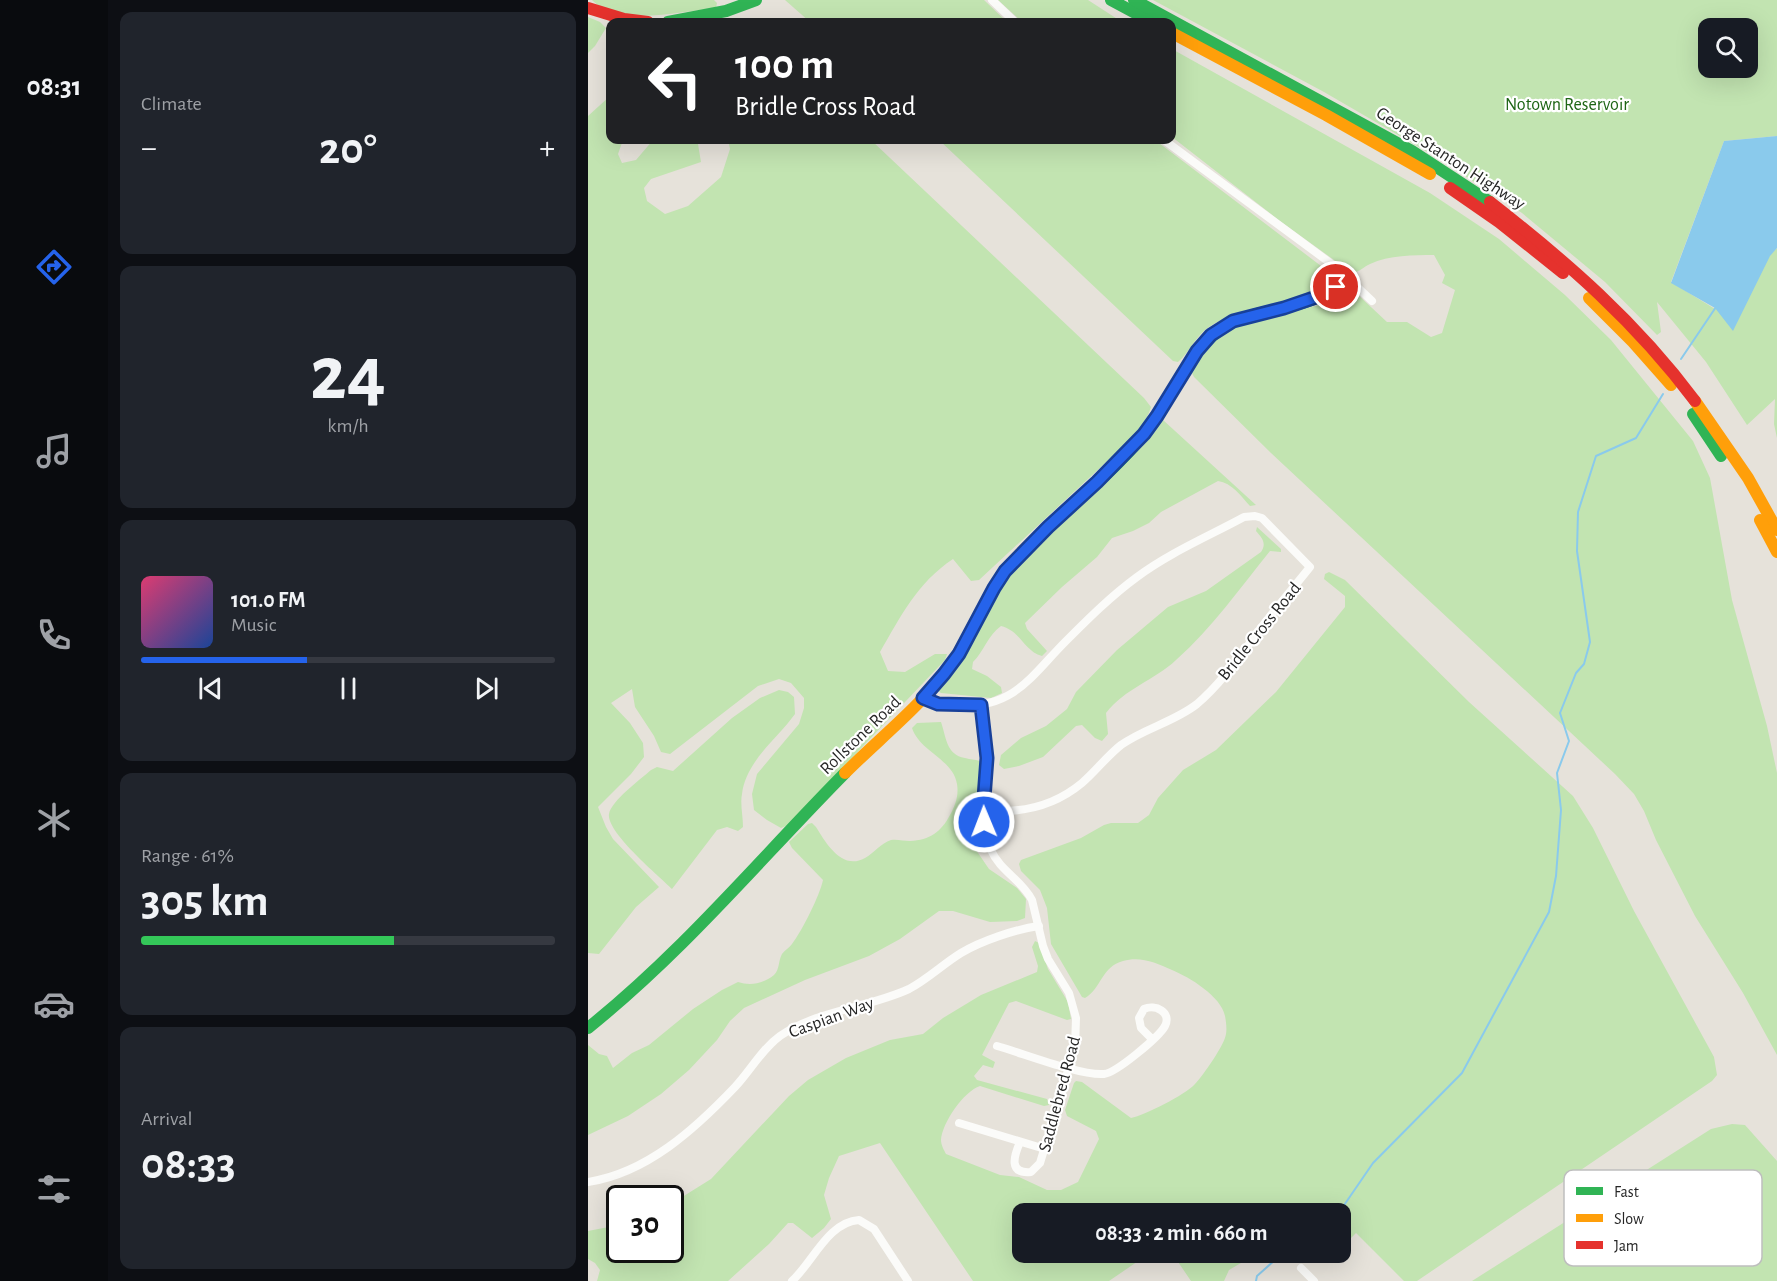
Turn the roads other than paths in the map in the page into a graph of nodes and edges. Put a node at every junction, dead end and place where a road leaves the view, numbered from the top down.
1 (756, 0) edge
2 (993, 0) edge
3 (1111, 0) edge
4 (1134, 0) edge
5 (588, 8) edge
6 (621, 18) edge
7 (696, 18) edge
8 (1011, 18) edge
9 (1145, 18) edge
10 (1167, 18) edge
11 (1176, 23) edge
12 (1176, 35) edge
13 (1169, 144) edge
14 (1346, 276) junction
15 (1372, 301) dead end
16 (1777, 531) edge
17 (1777, 552) edge
18 (923, 698) junction
19 (981, 705) junction
20 (984, 810) junction
21 (1039, 926) junction
22 (588, 1028) edge
23 (1152, 1039) dead end
24 (997, 1046) dead end
25 (1070, 1067) junction
26 (959, 1123) dead end
27 (1020, 1142) junction
28 (1045, 1149) junction
29 (588, 1182) edge
30 (1300, 1268) dead end
31 (795, 1280) edge
32 (908, 1281) edge
33 (1314, 1281) edge

1 - 7 main road
2 - 8 street
3 - 9 main road
4 - 10 main road, George Stanton Highway
5 - 6 main road
11 - 16 main road, George Stanton Highway
12 - 17 main road, George Stanton Highway
13 - 14 street
14 - 15 street
14 - 18 main road, Rollstone Road
18 - 19 street, Bridle Cross Road
18 - 22 main road, Rollstone Road
19 - 20 street, Saddlebred Road
19 - 20 street, Bridle Cross Road
20 - 21 street, Saddlebred Road
21 - 25 street, Saddlebred Road
21 - 29 street, Caspian Way
23 - 25 street
24 - 25 street
25 - 28 street, Saddlebred Road
26 - 27 street
27 - 28 street
27 - 28 street, Saddlebred Road
30 - 33 street
31 - 32 street

